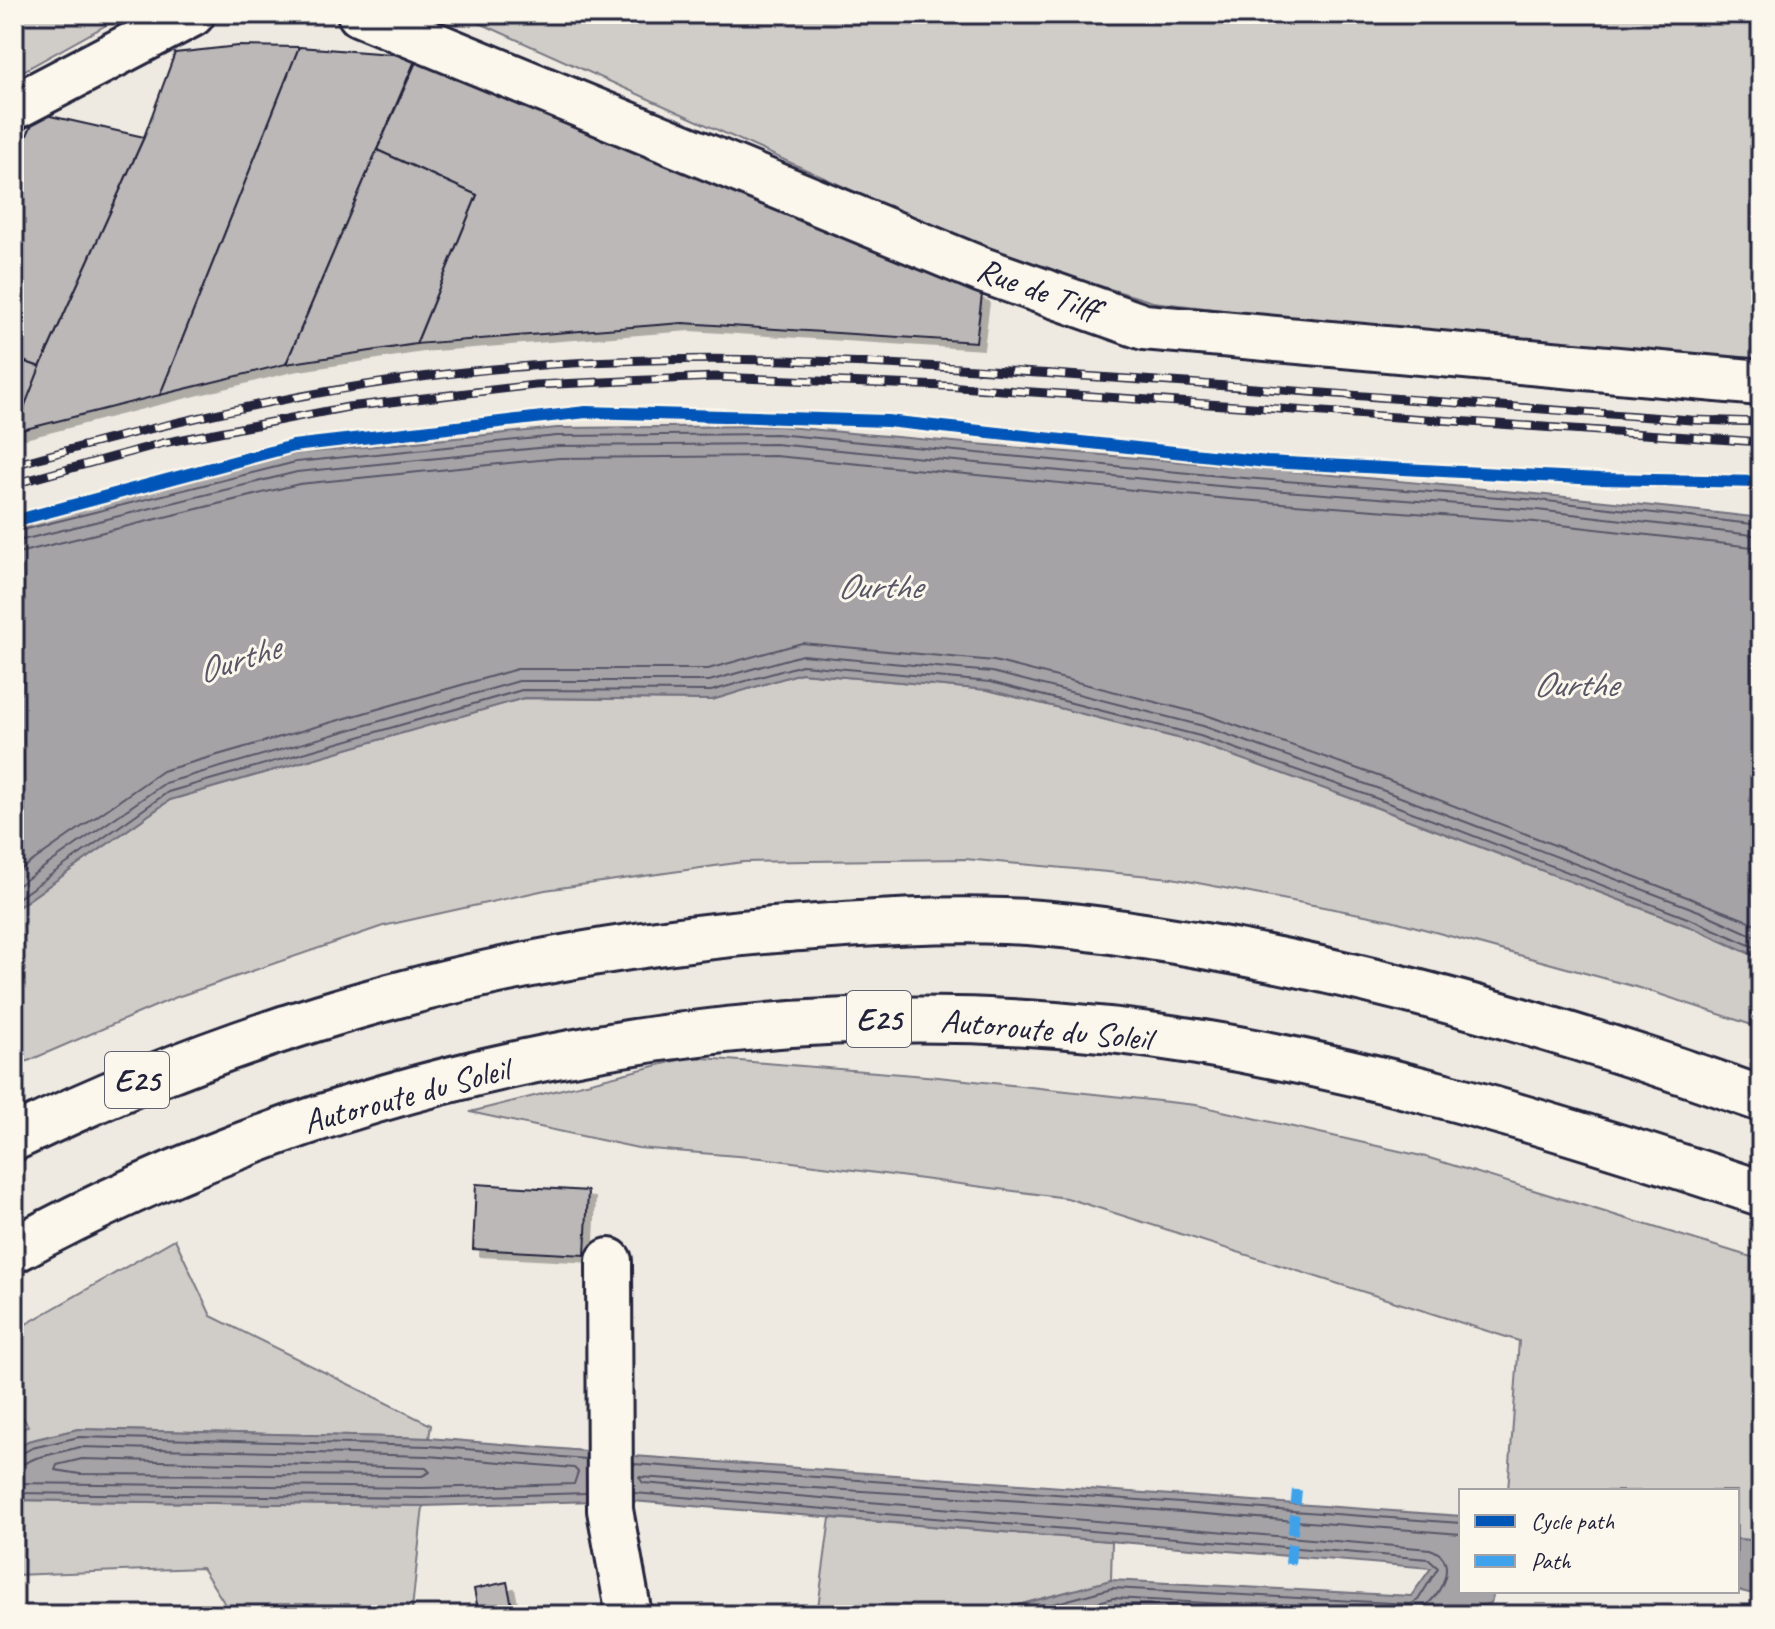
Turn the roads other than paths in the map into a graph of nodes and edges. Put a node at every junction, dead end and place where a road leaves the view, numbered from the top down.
1 (192, 14) edge
2 (360, 14) edge
3 (14, 107) edge
4 (1761, 383) edge
5 (1761, 1099) edge
6 (14, 1138) edge
7 (1761, 1193) edge
8 (14, 1250) edge
9 (609, 1261) dead end
10 (629, 1615) edge

1 - 3 main road
2 - 4 main road, Rue de Tilff
5 - 6 main road, E25
7 - 8 main road, Autoroute du Soleil / E25
9 - 10 main road

